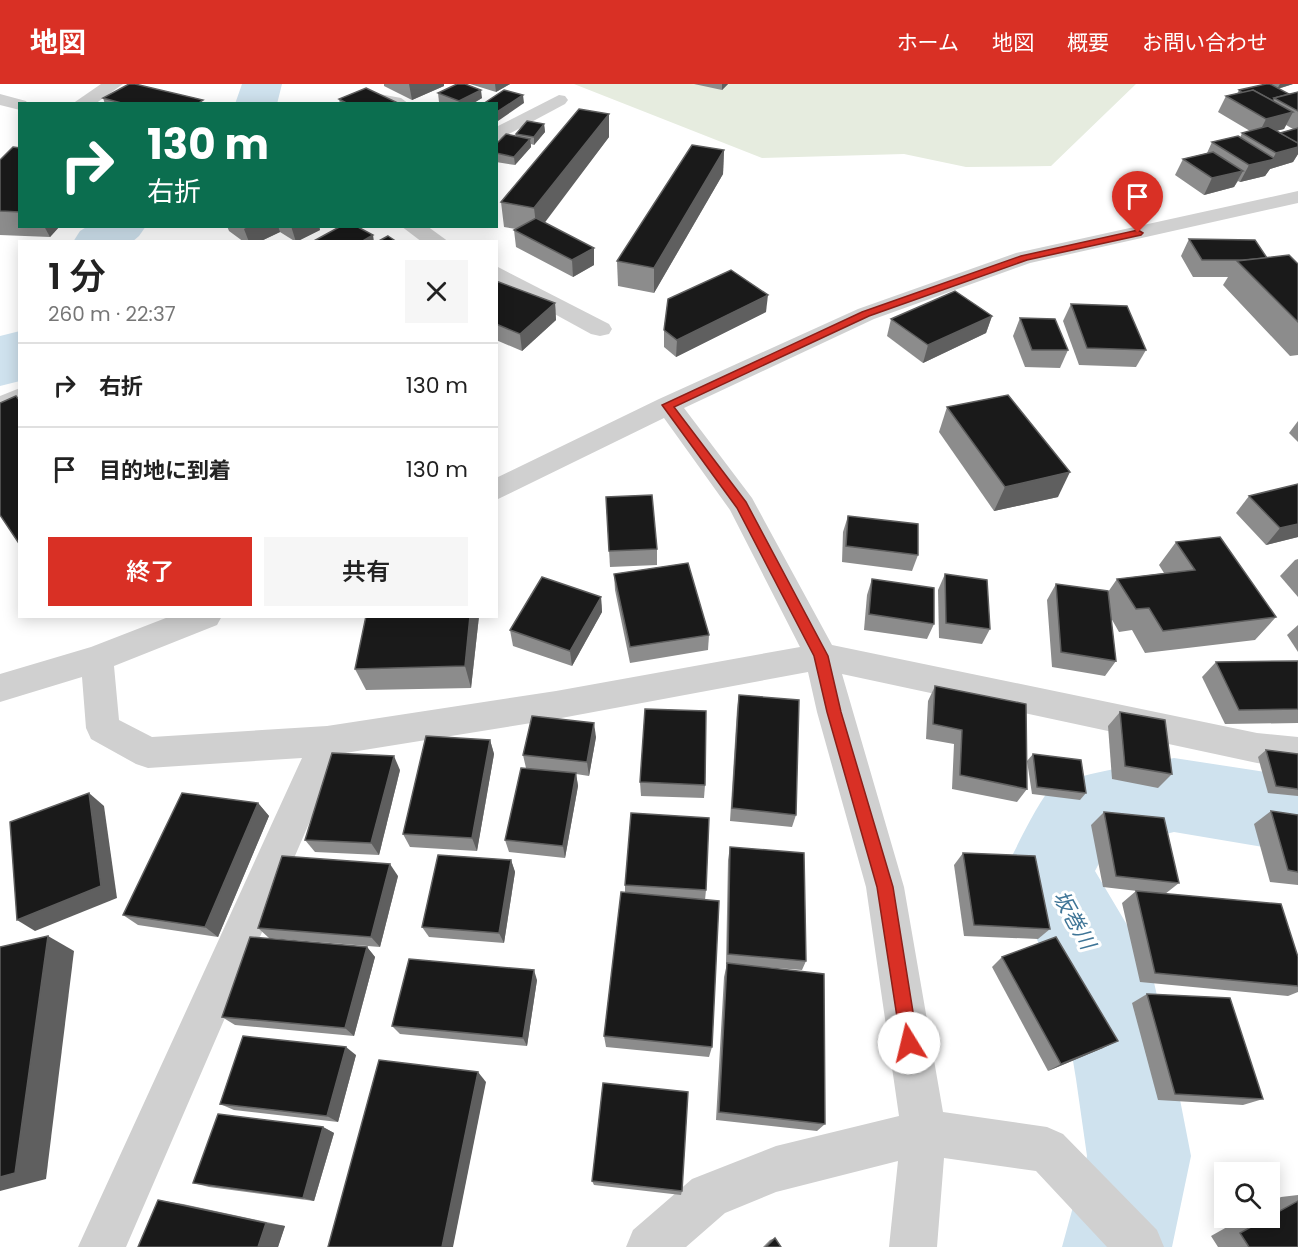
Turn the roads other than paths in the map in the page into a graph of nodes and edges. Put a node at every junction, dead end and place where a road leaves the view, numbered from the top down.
1 (114, 84) edge
2 (0, 99) edge
3 (559, 100) dead end
4 (84, 102) edge
5 (353, 102) edge
6 (395, 102) edge
7 (18, 104) edge
8 (498, 134) edge
9 (1298, 197) edge
10 (414, 228) edge
11 (435, 240) edge
12 (498, 274) edge
13 (600, 329) dead end
14 (18, 397) edge
15 (668, 405) junction
16 (0, 407) edge
17 (498, 489) edge
18 (201, 618) edge
19 (821, 656) junction
20 (97, 659) junction
21 (0, 688) edge
22 (327, 741) junction
23 (1298, 752) edge
24 (924, 1132) junction
25 (102, 1247) edge
26 (650, 1247) edge
27 (913, 1247) edge
28 (1140, 1247) edge

1 - 4 street
2 - 7 street
3 - 8 street
5 - 6 street
9 - 15 street
10 - 11 street
12 - 13 street
14 - 16 street
15 - 17 street
15 - 19 street
18 - 20 street
19 - 22 street
19 - 23 street
19 - 24 street
20 - 21 street
20 - 22 street
22 - 25 street
24 - 26 street
24 - 27 street
24 - 28 street

